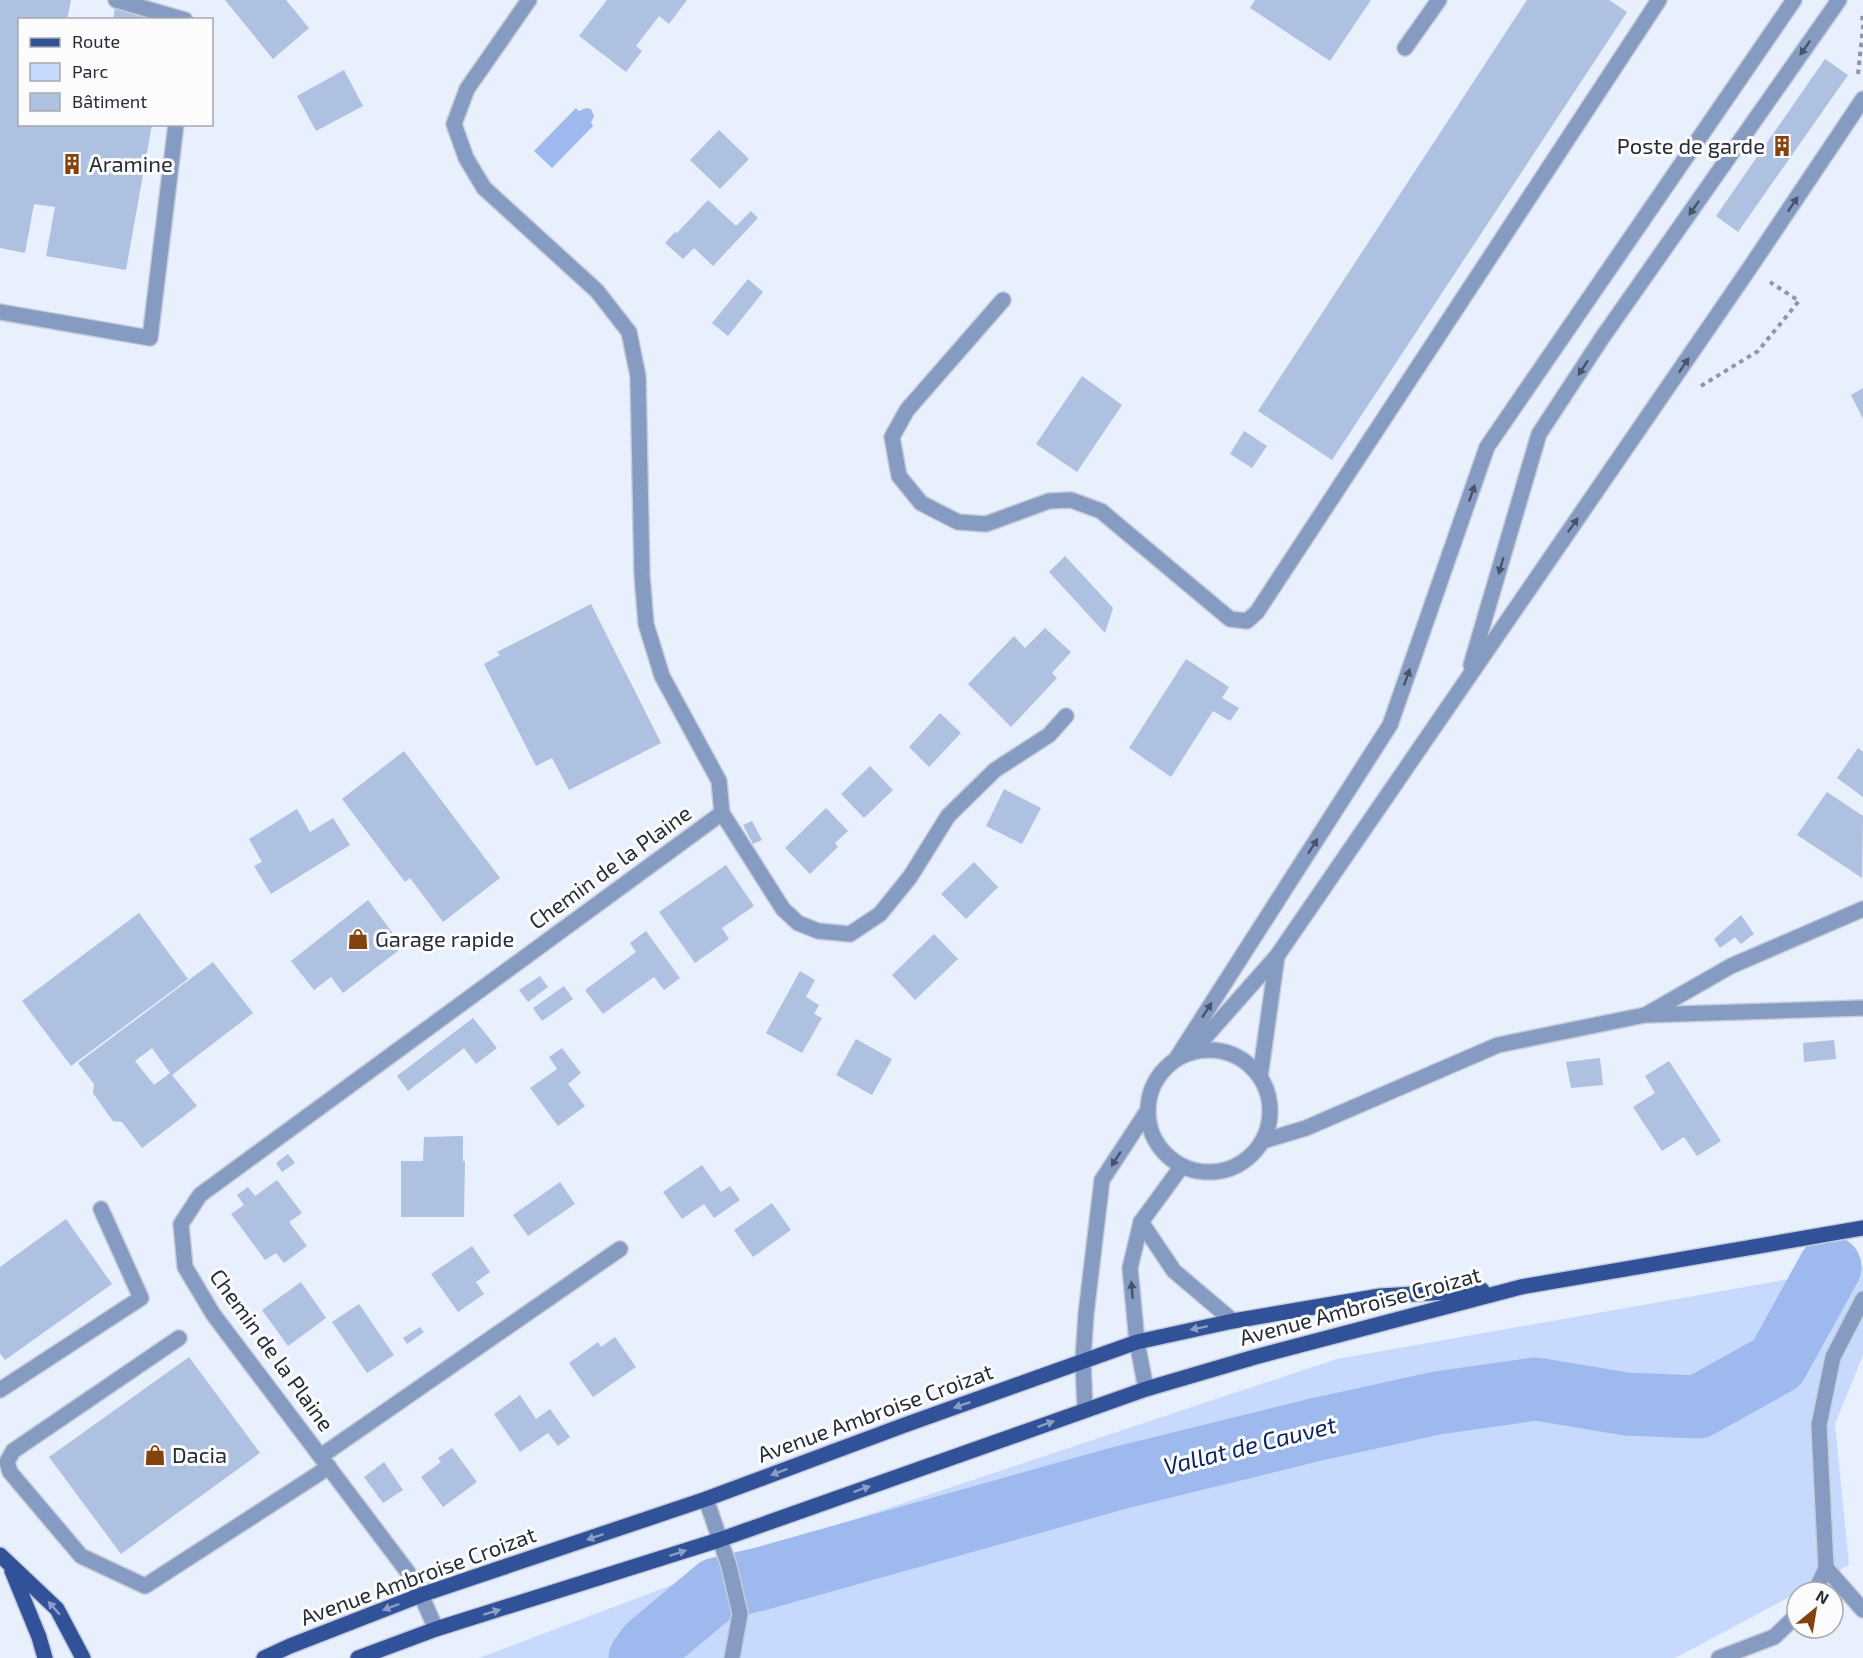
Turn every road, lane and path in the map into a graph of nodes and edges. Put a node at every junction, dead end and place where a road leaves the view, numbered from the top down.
1 (116, 0) edge
2 (529, 0) edge
3 (1438, 0) edge
4 (1659, 0) edge
5 (1794, 0) edge
6 (1839, 0) edge
7 (178, 18) edge
8 (1405, 48) dead end
9 (1863, 99) edge
10 (176, 126) edge
11 (1003, 300) dead end
12 (0, 312) edge
13 (1468, 677) junction
14 (1066, 716) dead end
15 (722, 813) junction
16 (1863, 909) edge
17 (1278, 956) junction
18 (1863, 1008) edge
19 (1645, 1016) junction
20 (1192, 1052) junction
21 (1176, 1059) junction
22 (1260, 1077) junction
23 (1148, 1110) junction
24 (1263, 1141) junction
25 (1182, 1166) junction
26 (101, 1209) dead end
27 (1141, 1222) junction
28 (1863, 1228) edge
29 (620, 1249) dead end
30 (1521, 1287) junction
31 (1863, 1299) edge
32 (1233, 1321) junction
33 (179, 1338) dead end
34 (1137, 1342) junction
35 (1083, 1360) junction
36 (1146, 1389) junction
37 (0, 1390) edge
38 (1084, 1410) junction
39 (325, 1462) junction
40 (706, 1499) junction
41 (719, 1540) junction
42 (5, 1560) edge
43 (1826, 1568) junction
44 (1820, 1580) edge
45 (421, 1595) junction
46 (1863, 1610) edge
47 (1785, 1626) edge
48 (436, 1629) junction
49 (45, 1658) edge
50 (83, 1658) edge
51 (264, 1658) edge
52 (358, 1658) edge
53 (732, 1658) edge
54 (1719, 1658) edge

1 - 7 street
2 - 15 street, Chemin de la Plaine
3 - 8 street
4 - 11 street
21 -> 5 street
6 -> 13 street
13 -> 9 street
10 - 12 street
13 - 17 street
14 - 15 street
15 - 39 street, Chemin de la Plaine
16 - 19 street
17 - 20 street
17 - 22 street
18 - 19 street
19 - 24 street
20 - 21 street
20 - 22 street
21 - 23 street
22 - 24 street
23 - 25 street
23 -> 35 street
24 - 25 street
25 - 27 street
26 - 37 street
27 - 32 street
34 -> 27 street
28 - 30 main road, Avenue Ambroise Croizat
29 - 39 street
30 - 32 main road, Avenue Ambroise Croizat
30 - 36 main road, Avenue Ambroise Croizat
31 - 43 street
32 -> 34 main road, Avenue Ambroise Croizat
33 - 39 street
34 - 35 main road, Avenue Ambroise Croizat
34 - 36 street
35 - 38 street
35 -> 40 main road, Avenue Ambroise Croizat
36 - 38 main road, Avenue Ambroise Croizat
41 -> 38 main road, Avenue Ambroise Croizat
39 - 45 street, Chemin de la Plaine
40 - 41 street
40 -> 45 main road, Avenue Ambroise Croizat
48 -> 41 main road, Avenue Ambroise Croizat
41 - 53 street
42 - 49 main road
50 -> 42 main road
43 - 44 street
43 - 46 street
45 - 48 street, Chemin de la Plaine
45 -> 51 main road, Avenue Ambroise Croizat
47 - 54 street
48 - 52 main road, Avenue Ambroise Croizat

